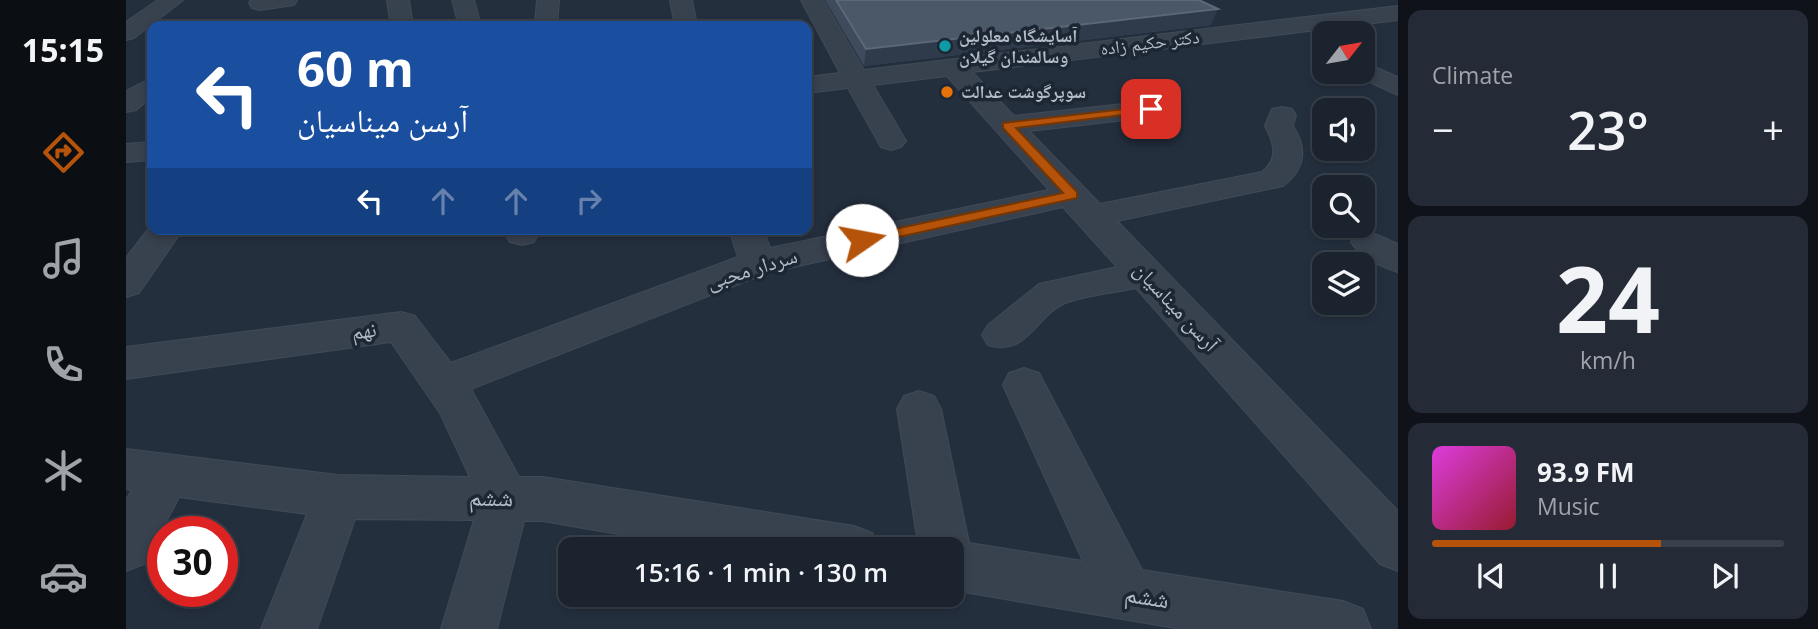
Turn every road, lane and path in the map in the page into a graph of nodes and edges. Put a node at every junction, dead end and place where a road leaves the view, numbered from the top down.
1 (172, 0) edge
2 (264, 0) edge
3 (286, 0) edge
4 (292, 0) edge
5 (398, 0) edge
6 (463, 0) edge
7 (548, 0) edge
8 (681, 0) edge
9 (812, 0) edge
10 (1376, 0) edge
11 (1289, 5) dead end
12 (1398, 11) edge
13 (1209, 16) edge
14 (1355, 18) junction
15 (283, 21) edge
16 (401, 21) edge
17 (469, 21) edge
18 (546, 21) edge
19 (685, 21) edge
20 (1320, 21) edge
21 (1330, 21) edge
22 (1312, 23) edge
23 (1278, 27) junction
24 (1244, 32) junction
25 (126, 33) edge
26 (1398, 36) edge
27 (1312, 44) edge
28 (953, 68) junction
29 (1376, 76) edge
30 (854, 80) junction
31 (812, 84) edge
32 (1398, 87) edge
33 (1151, 109) dead end
34 (1282, 115) dead end
35 (1007, 125) junction
36 (891, 141) dead end
37 (147, 151) edge
38 (126, 153) edge
39 (1082, 206) junction
40 (162, 235) edge
41 (1368, 242) dead end
42 (752, 246) edge
43 (1398, 260) edge
44 (1145, 274) junction
45 (126, 284) edge
46 (1002, 335) dead end
47 (126, 363) edge
48 (443, 383) junction
49 (1024, 384) dead end
50 (919, 409) dead end
51 (146, 472) edge
52 (338, 497) junction
53 (505, 498) junction
54 (774, 537) edge
55 (943, 537) edge
56 (126, 547) edge
57 (1398, 547) edge
58 (964, 567) edge
59 (1159, 608) edge
60 (289, 629) edge
61 (469, 629) edge
62 (1343, 629) edge

1 - 25 street
2 - 3 street
4 - 15 street
5 - 16 street
6 - 17 street
7 - 18 street
8 - 19 street
9 - 30 street
10 - 12 street
11 - 20 street
12 - 14 street, دکتر حکیم زاده
13 - 24 street
14 - 21 street, دکتر حکیم زاده
14 - 26 street
22 - 23 street, دکتر حکیم زاده
23 - 24 street, دکتر حکیم زاده
23 - 27 street
24 - 28 street, دکتر حکیم زاده
28 - 30 street, دکتر حکیم زاده
28 - 35 street, آرسن میناسیان
29 - 32 street
30 - 31 street, دکتر حکیم زاده
30 - 36 street
33 - 35 street
34 - 39 street, سردار محبی
35 - 39 street, آرسن میناسیان
37 - 38 street
39 - 42 street, سردار محبی
39 - 44 street, آرسن میناسیان
40 - 45 street
41 - 43 street
42 - 48 street, سردار محبی
44 - 46 street
44 - 57 street, آرسن میناسیان
47 - 48 street, نهم
48 - 53 street, نهم
49 - 59 street
50 - 55 street
51 - 52 street, ششم
51 - 56 street
52 - 53 street, ششم
52 - 60 street
53 - 54 street, ششم
53 - 61 street
58 - 59 street, ششم
59 - 62 street, ششم

